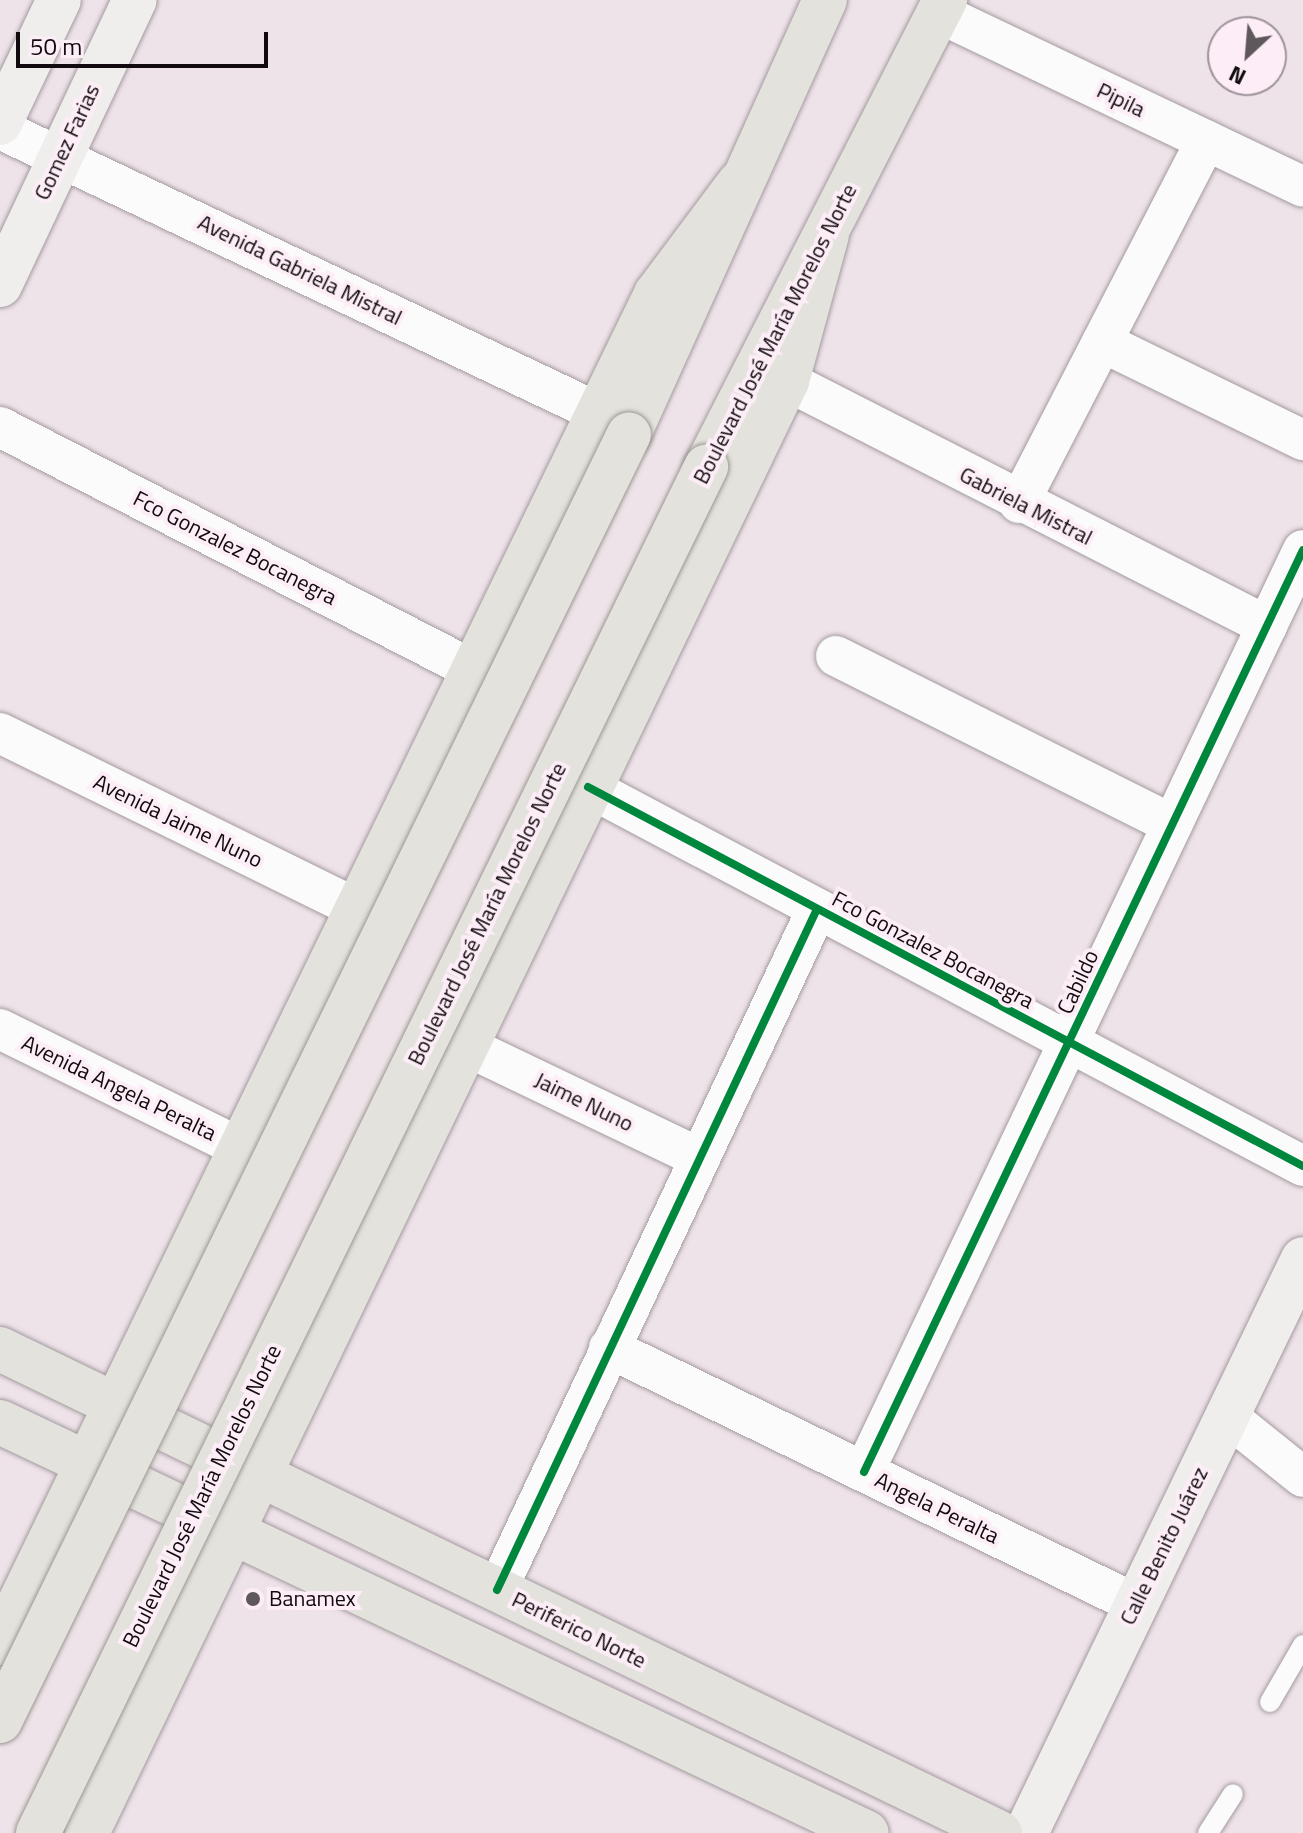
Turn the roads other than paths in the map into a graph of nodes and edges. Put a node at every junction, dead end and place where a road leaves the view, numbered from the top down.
1 (59, 0) edge
2 (135, 0) edge
3 (825, 0) edge
4 (942, 6) edge
5 (0, 126) edge
6 (1206, 140) junction
7 (60, 155) junction
8 (1303, 187) edge
9 (827, 235) junction
10 (0, 285) edge
11 (1102, 342) junction
12 (787, 381) junction
13 (614, 424) junction
14 (0, 427) edge
15 (1303, 440) edge
16 (1019, 503) junction
17 (1303, 550) edge
18 (1267, 626) junction
19 (836, 656) dead end
20 (471, 669) junction
21 (0, 733) edge
22 (588, 787) junction
23 (1172, 824) junction
24 (356, 908) junction
25 (817, 909) junction
26 (0, 1029) edge
27 (1069, 1042) junction
28 (468, 1047) junction
29 (239, 1147) junction
30 (700, 1158) junction
31 (1303, 1166) edge
32 (1303, 1259) edge
33 (609, 1348) junction
34 (0, 1349) edge
35 (114, 1405) junction
36 (1227, 1416) junction
37 (0, 1422) edge
38 (87, 1464) junction
39 (864, 1472) junction
40 (261, 1476) junction
41 (1303, 1477) edge
42 (234, 1533) junction
43 (497, 1590) junction
44 (1136, 1604) junction
45 (0, 1643) edge
46 (1303, 1645) edge
47 (1270, 1702) dead end
48 (0, 1721) edge
49 (1233, 1794) dead end
50 (38, 1833) edge
51 (87, 1833) edge
52 (867, 1833) edge
53 (1000, 1833) edge
54 (1026, 1833) edge
55 (1208, 1833) edge

1 - 5 street
2 - 7 street, Gomez Farias
3 - 13 main road
4 - 6 street, Pipila
4 - 9 main road, Boulevard José María Morelos Norte
5 - 7 street, Avenida Gabriela Mistral
6 - 8 street, Pipila
6 - 11 street
7 - 10 street, Gomez Farias
7 - 13 street, Avenida Gabriela Mistral
9 - 12 main road
9 - 50 main road, Boulevard José María Morelos Norte, bridge
11 - 15 street
11 - 16 street
12 - 16 street, Gabriela Mistral
12 - 22 main road
13 - 20 main road
13 - 48 main road, bridge
14 - 20 street, Fco Gonzalez Bocanegra
16 - 18 street, Gabriela Mistral
17 - 18 street, Cabildo
18 - 23 street, Cabildo
19 - 23 street
20 - 24 main road
21 - 24 street, Avenida Jaime Nuno
22 - 25 street, Fco Gonzalez Bocanegra
22 - 28 main road
23 - 27 street, Cabildo
24 - 29 main road
25 - 27 street, Fco Gonzalez Bocanegra
25 - 30 street
26 - 29 street, Avenida Angela Peralta
27 - 31 street, Fco Gonzalez Bocanegra
27 - 39 street, Cabildo
28 - 30 street, Jaime Nuno
28 - 40 main road
29 - 35 main road
30 - 33 street
32 - 36 street, Calle Benito Juárez
33 - 39 street, Angela Peralta
33 - 43 street
34 - 35 main road, Periferico Norte
35 - 38 main road
35 - 40 main road, Periferico Norte
36 - 41 street
36 - 44 street, Calle Benito Juárez
37 - 38 main road
38 - 42 main road
38 - 45 main road
39 - 44 street, Angela Peralta
40 - 42 main road
40 - 43 main road, Periferico Norte
42 - 51 main road
42 - 52 main road
43 - 53 main road, Periferico Norte
44 - 54 street, Calle Benito Juárez
46 - 47 lane
49 - 55 lane

